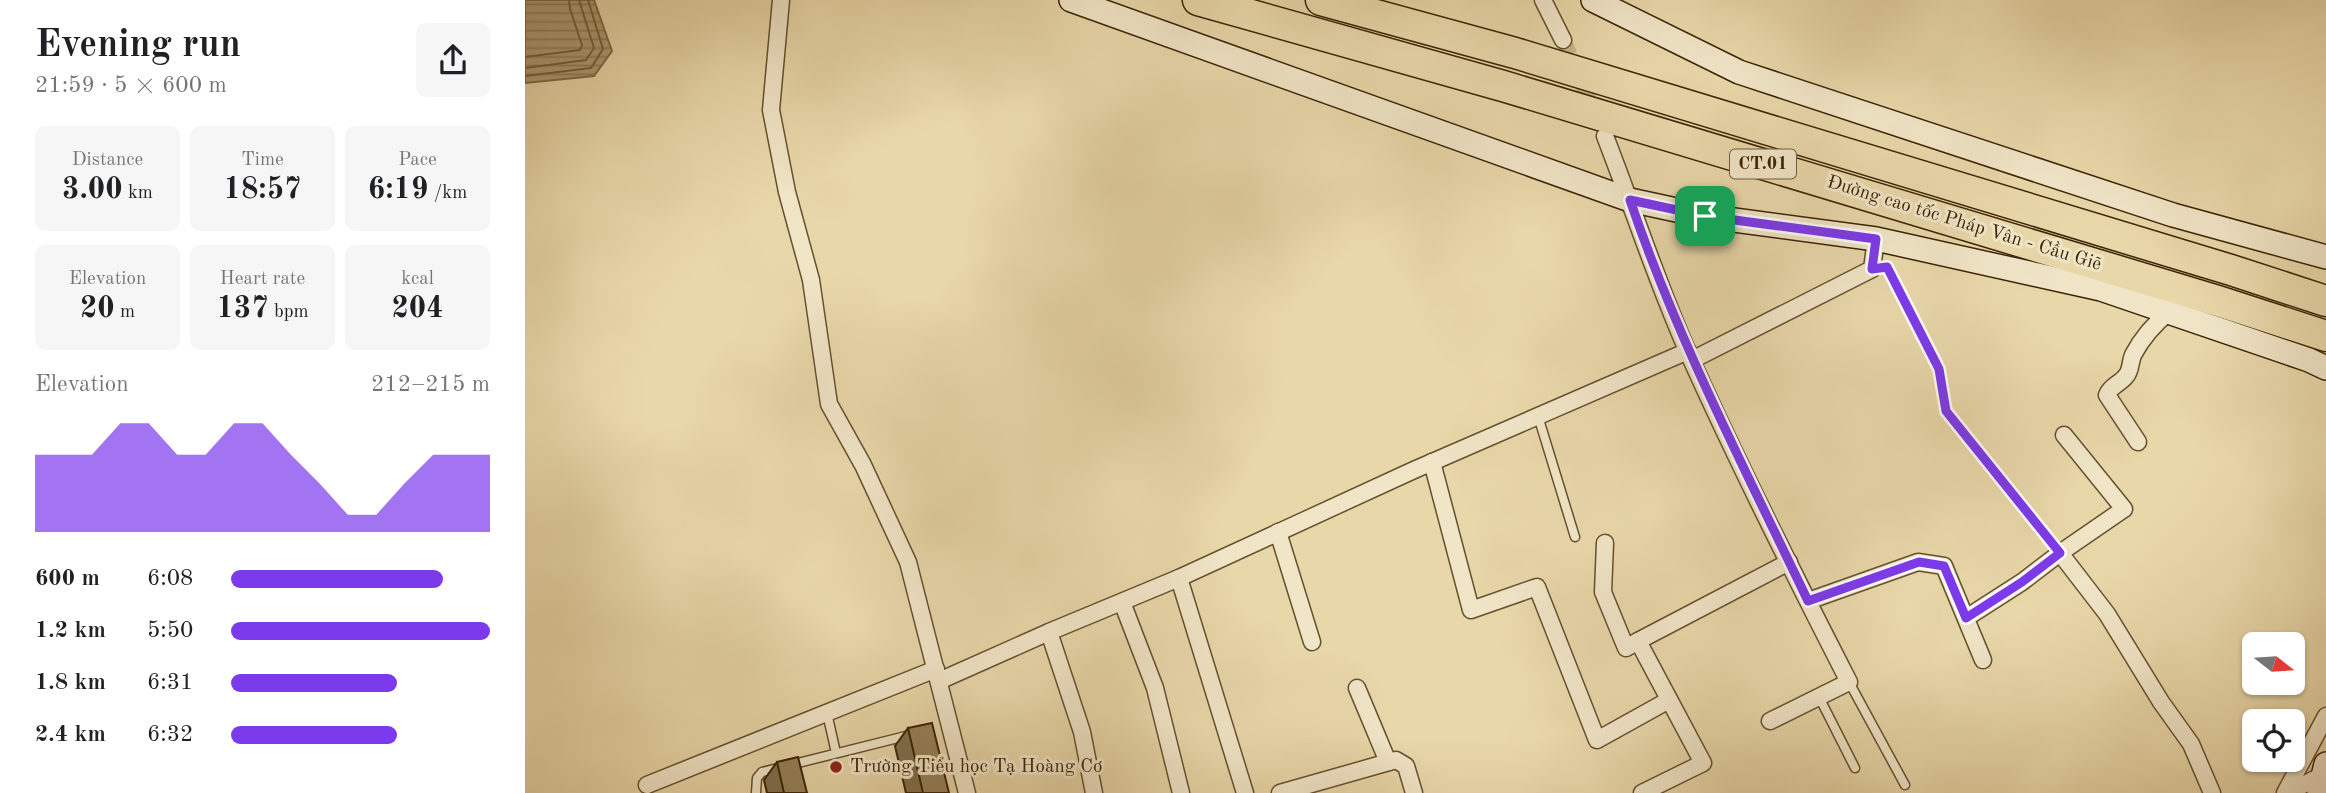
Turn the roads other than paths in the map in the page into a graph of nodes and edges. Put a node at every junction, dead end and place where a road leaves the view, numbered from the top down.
1 (781, 0) edge
2 (1071, 0) edge
3 (1198, 0) edge
4 (1321, 0) edge
5 (1543, 0) edge
6 (1593, 0) edge
7 (1563, 40) tunnel mouth
8 (1605, 136) dead end
9 (1630, 200) junction
10 (1876, 239) junction
11 (2326, 257) edge
12 (1872, 269) junction
13 (2326, 301) edge
14 (2169, 312) junction
15 (2326, 336) edge
16 (1690, 356) junction
17 (2326, 368) edge
18 (1538, 416) junction
19 (2064, 435) dead end
20 (2138, 442) dead end
21 (1432, 462) junction
22 (1278, 532) junction
23 (1575, 537) dead end
24 (1605, 543) dead end
25 (2060, 553) junction
26 (1789, 562) junction
27 (1179, 578) junction
28 (1808, 601) junction
29 (1122, 602) junction
30 (1966, 618) junction
31 (1049, 632) junction
32 (1638, 641) junction
33 (1312, 642) dead end
34 (1983, 660) dead end
35 (938, 675) junction
36 (1849, 682) junction
37 (1357, 688) dead end
38 (1819, 697) junction
39 (1669, 700) junction
40 (827, 713) junction
41 (2326, 716) edge
42 (1770, 721) dead end
43 (920, 734) edge
44 (836, 753) junction
45 (1388, 762) junction
46 (1856, 768) dead end
47 (2322, 777) edge
48 (647, 785) dead end
49 (1335, 785) edge
50 (1905, 785) dead end
51 (1672, 786) edge
52 (756, 793) edge
53 (967, 793) edge
54 (1094, 793) edge
55 (1181, 793) edge
56 (1244, 793) edge
57 (1280, 793) edge
58 (1414, 793) edge
59 (1642, 793) edge
60 (2212, 793) edge
61 (2286, 793) edge

1 - 35 street
2 - 9 street
3 - 15 highway, Đường cao tốc Pháp Vân - Cầu Giẽ / CT.01
4 - 13 highway, Đường cao tốc Pháp Vân - Cầu Giẽ / CT.01
5 - 7 street
6 - 11 street
8 - 9 street
9 - 10 street
9 - 16 street
10 - 12 street
10 - 14 street
12 - 16 street
12 - 25 lane
14 - 17 street
14 - 20 street
16 - 18 street
16 - 26 street
18 - 21 street
18 - 23 lane
19 - 25 street
21 - 22 street
21 - 39 street
22 - 27 street
22 - 33 street
24 - 32 street
25 - 30 street
25 - 60 street
26 - 28 street
26 - 32 street
27 - 29 street
27 - 56 street
28 - 30 street
28 - 36 street
29 - 31 street
29 - 55 street
30 - 34 street
31 - 35 street
31 - 54 street
32 - 39 street
35 - 40 street
35 - 53 street
36 - 38 street
36 - 50 lane
37 - 45 street
38 - 42 street
38 - 46 lane
39 - 51 street
40 - 44 lane
40 - 48 street
41 - 61 street
43 - 44 lane
44 - 52 lane
45 - 49 street
45 - 58 street
47 - 61 street
49 - 57 street
51 - 59 street

